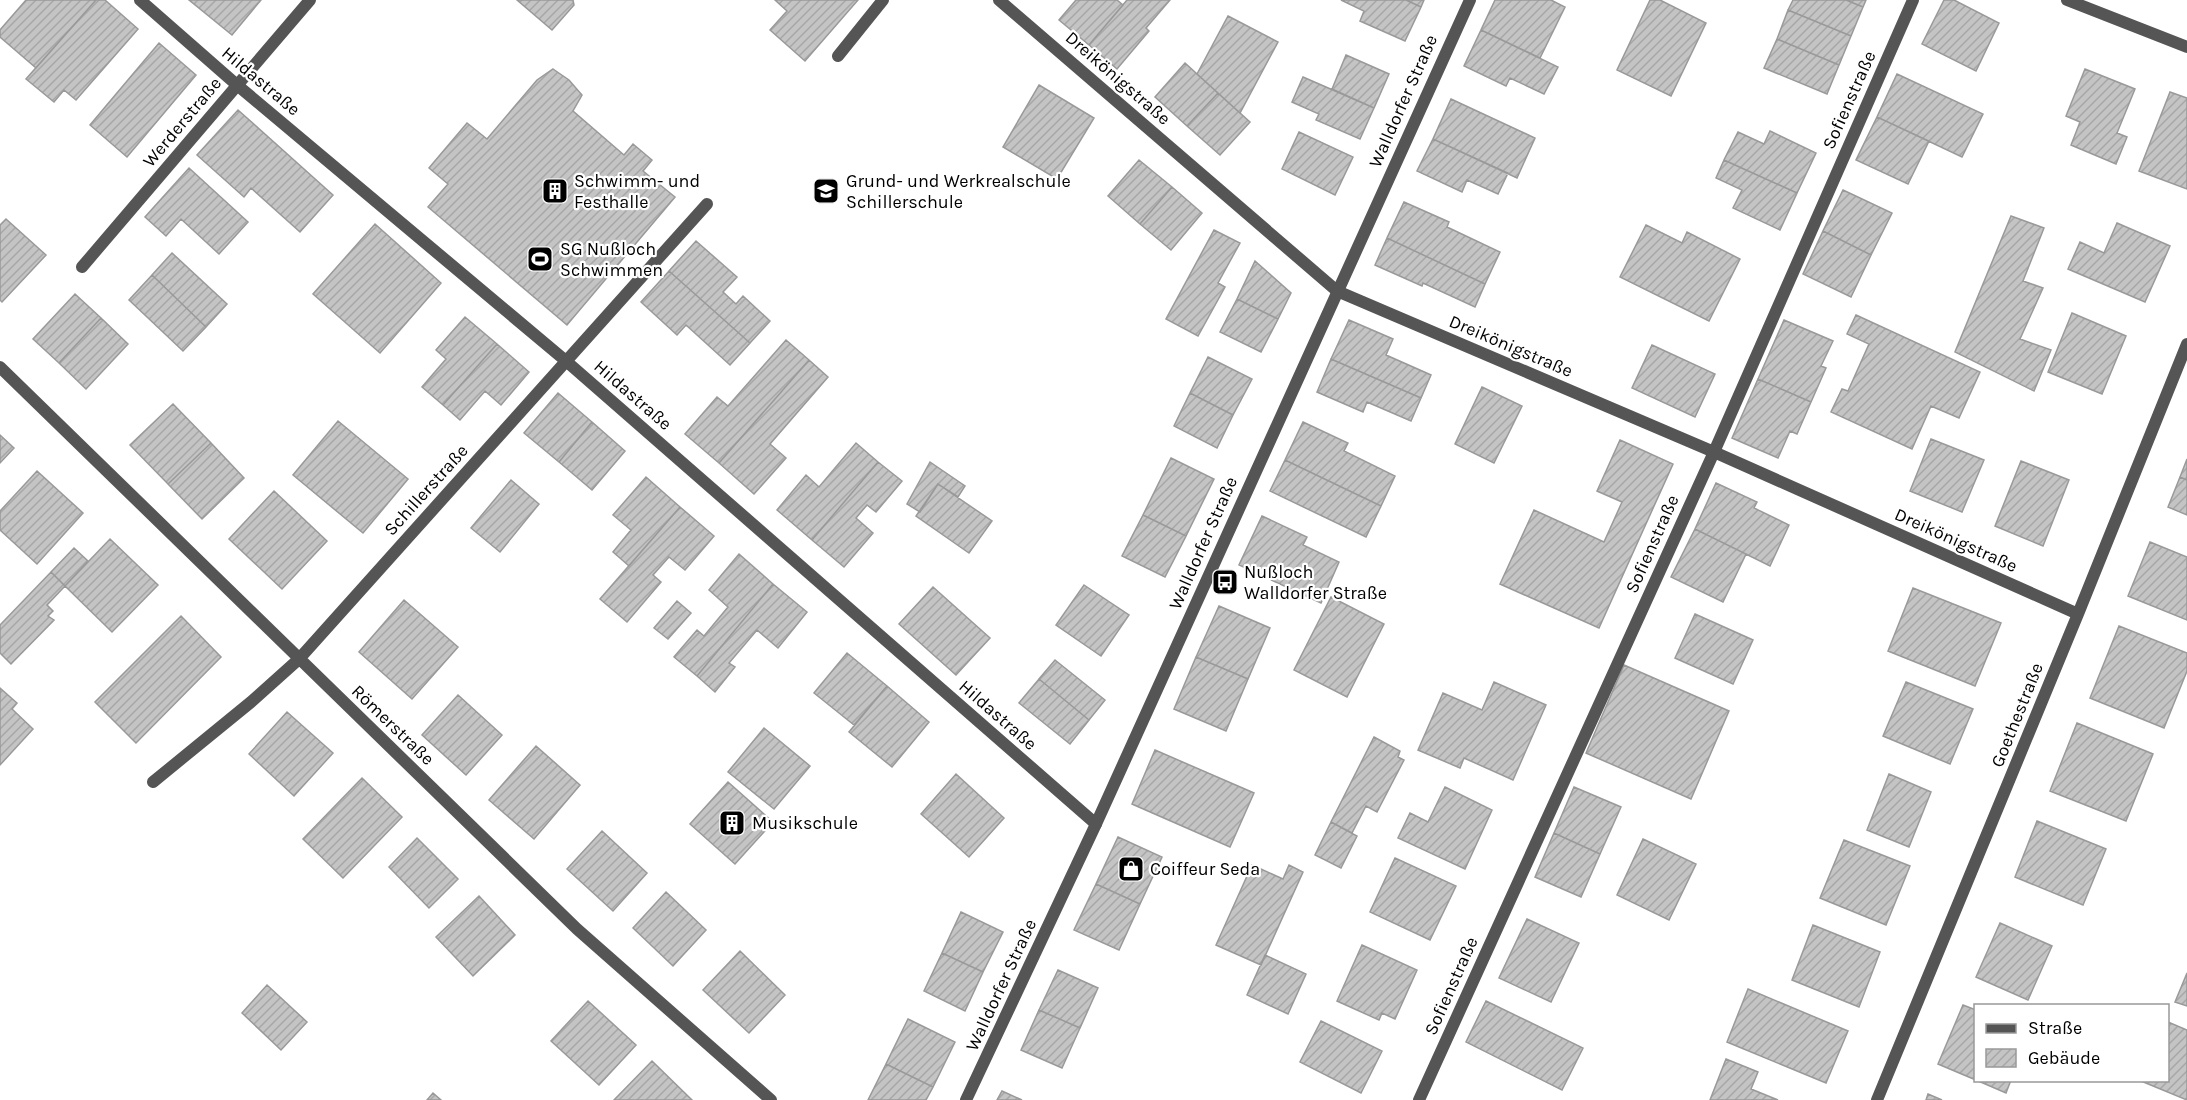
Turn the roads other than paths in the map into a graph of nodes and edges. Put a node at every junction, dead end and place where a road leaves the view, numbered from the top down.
1 (140, 0) edge
2 (310, 0) edge
3 (883, 0) edge
4 (999, 0) edge
5 (1470, 0) edge
6 (1913, 0) edge
7 (2067, 0) edge
8 (2187, 47) edge
9 (838, 56) dead end
10 (237, 86) junction
11 (707, 204) dead end
12 (82, 267) dead end
13 (1337, 291) junction
14 (2187, 344) edge
15 (566, 361) junction
16 (0, 368) edge
17 (1714, 452) junction
18 (2078, 614) junction
19 (299, 659) junction
20 (153, 782) dead end
21 (1096, 824) junction
22 (771, 1100) edge
23 (966, 1100) edge
24 (1419, 1100) edge
25 (1877, 1100) edge

1 - 10 street, Hildastraße
2 - 10 street, Werderstraße
3 - 9 street
4 - 13 street, Dreikönigstraße
5 - 13 street, Walldorfer Straße
6 - 17 street, Sofienstraße
7 - 8 street
10 - 12 street, Werderstraße
10 - 15 street, Hildastraße
11 - 15 street, Schillerstraße
13 - 17 street, Dreikönigstraße
13 - 21 street, Walldorfer Straße
14 - 18 street, Goethestraße
15 - 19 street, Schillerstraße
15 - 21 street, Hildastraße
16 - 19 street, Römerstraße
17 - 18 street, Dreikönigstraße
17 - 24 street, Sofienstraße
18 - 25 street, Goethestraße
19 - 20 street, Schillerstraße
19 - 22 street, Römerstraße
21 - 23 street, Walldorfer Straße

